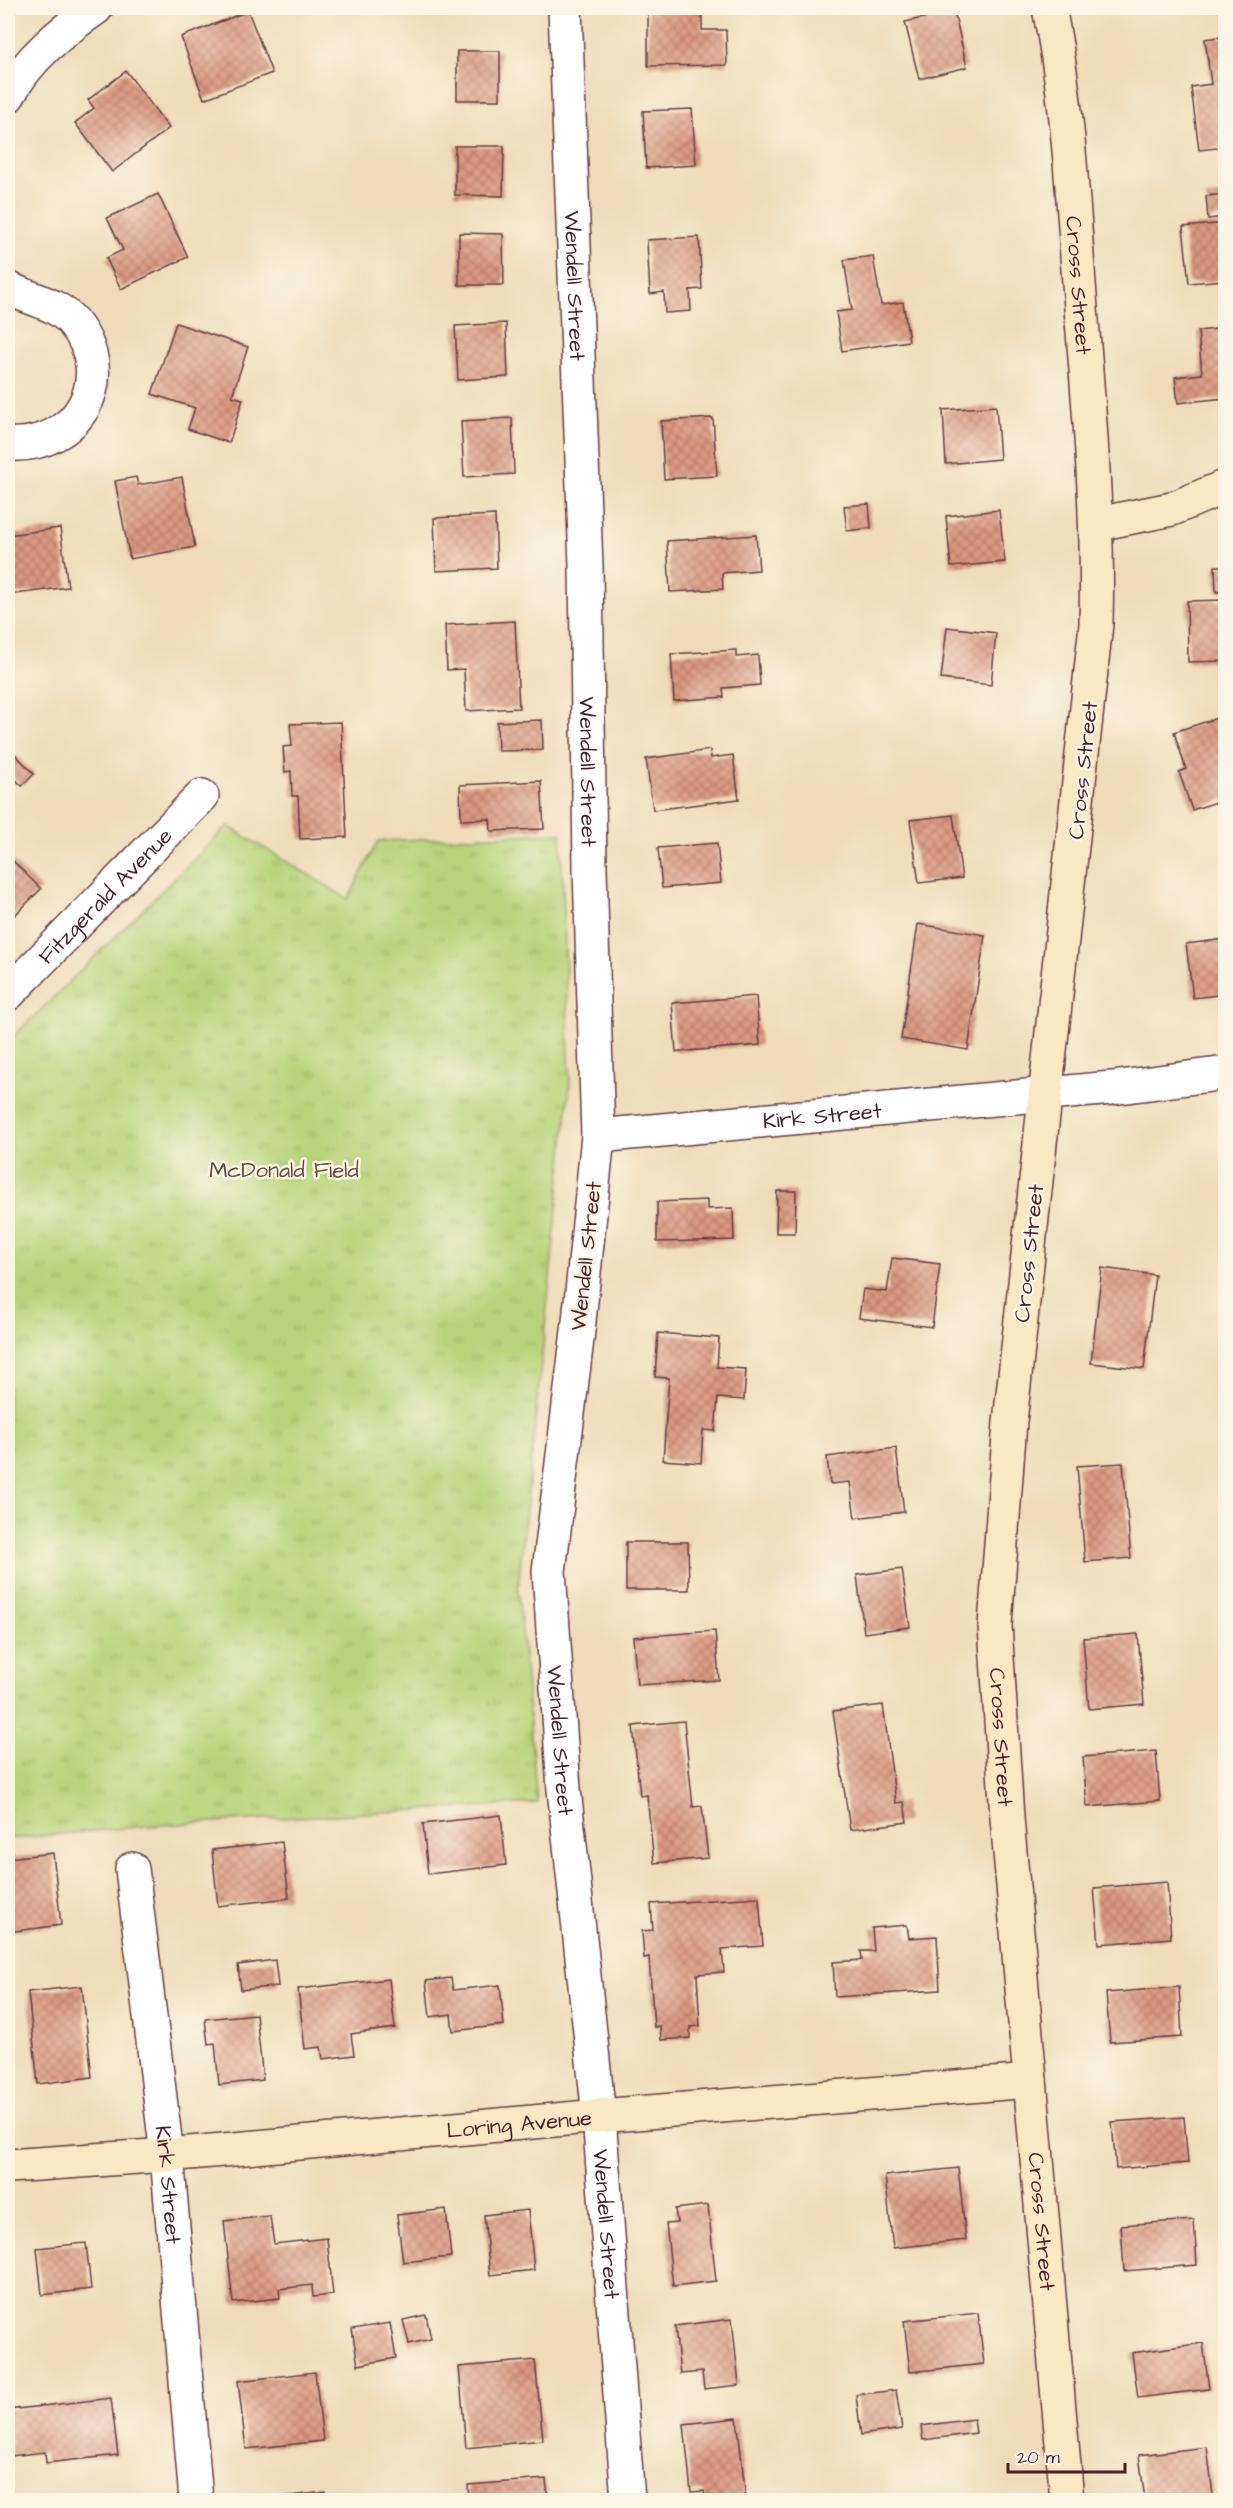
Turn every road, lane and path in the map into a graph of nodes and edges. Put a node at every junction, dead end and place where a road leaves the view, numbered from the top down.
1 (96, 8) edge
2 (565, 8) edge
3 (1049, 8) edge
4 (8, 96) edge
5 (8, 288) edge
6 (8, 444) edge
7 (1226, 486) edge
8 (1097, 524) junction
9 (202, 796) dead end
10 (8, 994) edge
11 (1226, 1074) edge
12 (1046, 1094) junction
13 (598, 1136) junction
14 (132, 1869) dead end
15 (1030, 2081) junction
16 (599, 2116) junction
17 (167, 2155) junction
18 (8, 2166) edge
19 (196, 2500) edge
20 (628, 2500) edge
21 (1067, 2500) edge

1 - 4 street
2 - 13 street, Wendell Street
3 - 8 street, Cross Street
5 - 6 street
7 - 8 street
8 - 12 street, Cross Street
9 - 10 street, Fitzgerald Avenue
11 - 12 street, Kirk Street
12 - 13 street, Kirk Street
12 - 15 street, Cross Street
13 - 16 street, Wendell Street
14 - 17 street, Kirk Street
15 - 16 street, Loring Avenue
15 - 21 street, Cross Street
16 - 17 street, Loring Avenue
16 - 20 street, Wendell Street
17 - 18 street, Loring Avenue
17 - 19 street, Kirk Street

